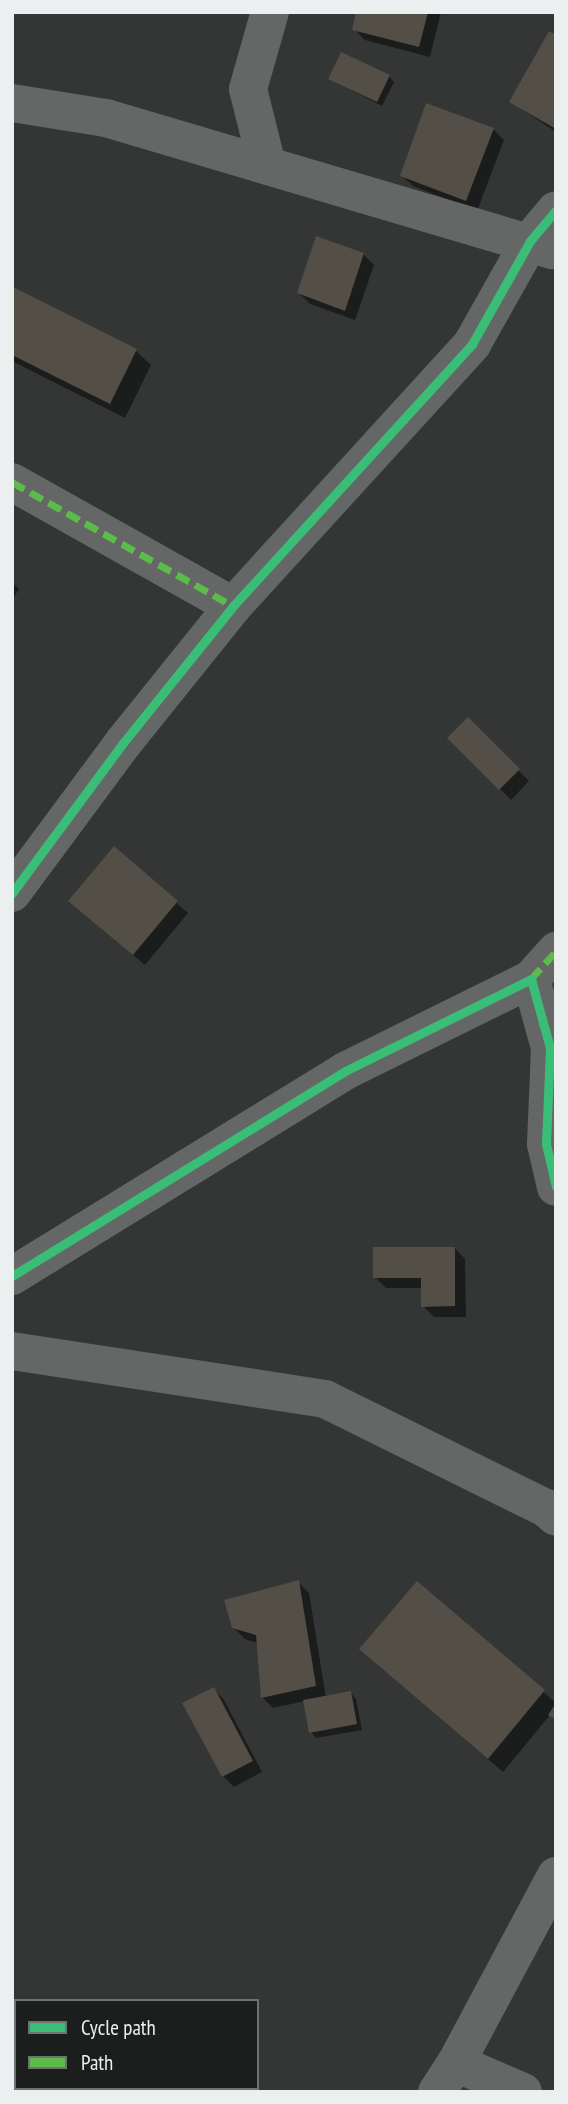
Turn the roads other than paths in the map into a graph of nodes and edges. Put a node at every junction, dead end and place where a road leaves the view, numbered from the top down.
1 (270, 12) edge
2 (12, 103) edge
3 (267, 165) junction
4 (556, 210) edge
5 (543, 246) edge
6 (12, 481) edge
7 (233, 606) junction
8 (16, 878) edge
9 (543, 965) edge
10 (553, 1048) edge
11 (556, 1186) edge
12 (12, 1276) edge
13 (12, 1350) edge
14 (556, 1517) edge
15 (556, 1876) edge
16 (446, 2077) edge
17 (523, 2092) edge

1 - 3 street
2 - 3 street
3 - 5 street
4 - 5 street
5 - 7 street
6 - 7 street
7 - 8 street
9 - 10 street
9 - 12 street
10 - 11 street
13 - 14 street
15 - 16 street
16 - 17 street

